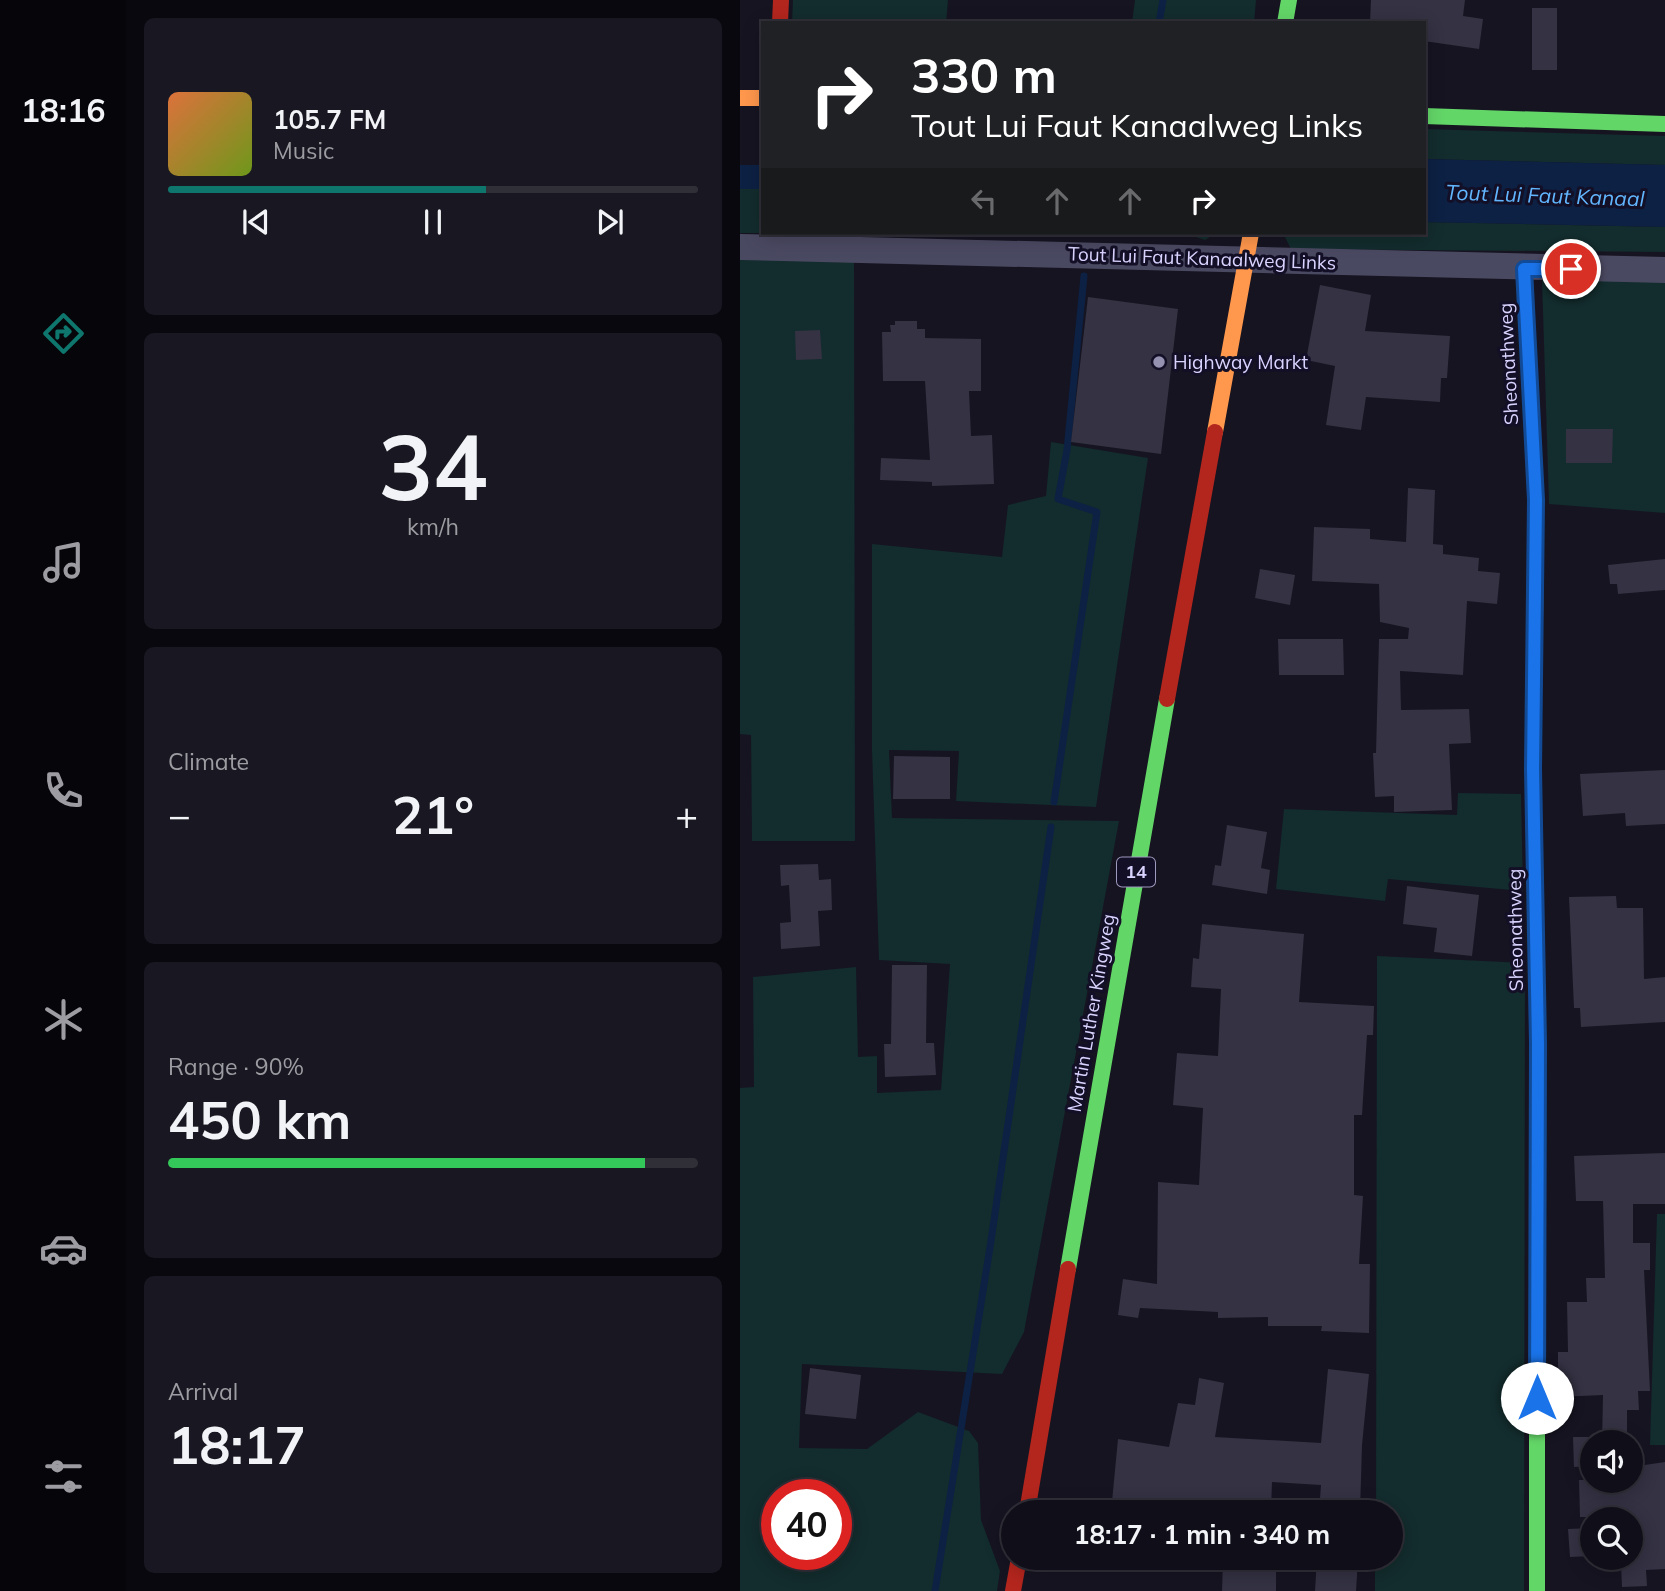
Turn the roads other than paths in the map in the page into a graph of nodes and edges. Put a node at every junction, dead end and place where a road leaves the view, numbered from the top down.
1 (781, 0) edge
2 (1289, 0) edge
3 (780, 21) edge
4 (1285, 21) edge
5 (740, 98) edge
6 (761, 98) edge
7 (1426, 116) edge
8 (1665, 124) edge
9 (1249, 245) edge
10 (740, 247) edge
11 (1524, 269) junction
12 (1665, 270) edge
13 (1029, 1500) edge
14 (1017, 1570) edge
15 (1013, 1591) edge
16 (1537, 1591) edge

1 - 3 street
2 - 4 street
5 - 6 street
7 - 8 street
9 - 10 street, Tout Lui Faut Kanaalweg Links
9 - 11 street, Tout Lui Faut Kanaalweg Links
9 - 13 street, Martin Luther Kingweg / 14
11 - 12 street, Tout Lui Faut Kanaalweg Links
11 - 16 street, Sheonathweg
14 - 15 street

